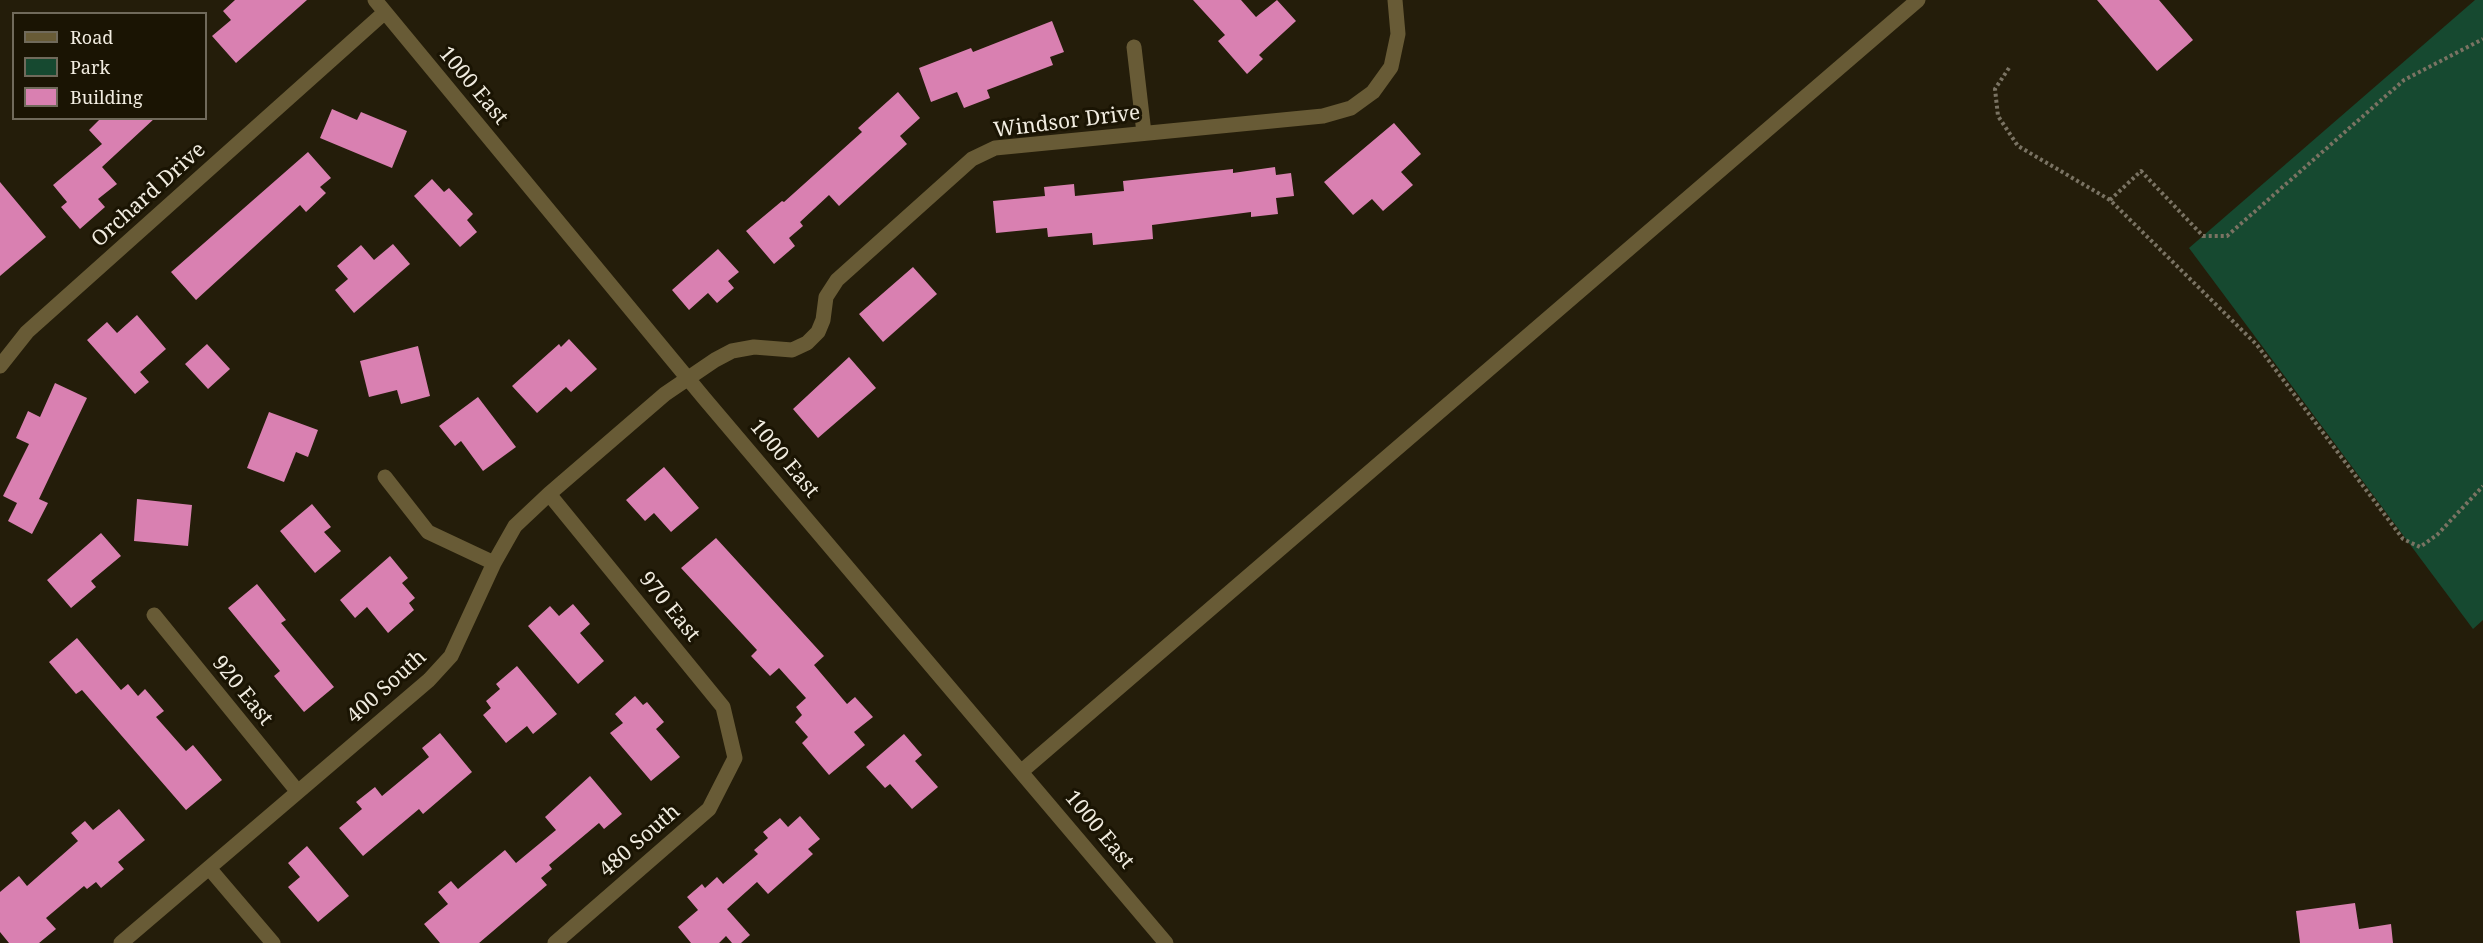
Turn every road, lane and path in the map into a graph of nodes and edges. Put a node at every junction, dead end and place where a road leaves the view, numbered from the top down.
1 (1395, 0) edge
2 (1918, 0) edge
3 (380, 6) edge
4 (2483, 39) edge
5 (1134, 47) dead end
6 (2009, 68) dead end
7 (1144, 133) junction
8 (2110, 200) junction
9 (0, 366) edge
10 (688, 378) junction
11 (385, 477) dead end
12 (2483, 486) edge
13 (549, 494) junction
14 (494, 563) junction
15 (154, 615) dead end
16 (735, 758) joint
17 (1022, 771) junction
18 (298, 792) junction
19 (209, 868) junction
20 (121, 943) edge
21 (273, 943) edge
22 (555, 943) edge
23 (1166, 943) edge

1 - 7 street, Windsor Drive
2 - 17 street
3 - 9 street, Orchard Drive
3 - 10 street, 1000 East
4 - 8 path
5 - 7 street
6 - 8 path
7 - 10 street, Windsor Drive
8 - 12 path
10 - 13 street, 400 South
10 - 17 street, 1000 East
11 - 14 street
13 - 14 street, 400 South
13 - 16 street, 970 East
14 - 18 street, 400 South
15 - 18 street, 920 East
16 - 22 street, 480 South
17 - 23 street, 1000 East
18 - 19 street, 400 South
19 - 20 street, 400 South
19 - 21 street

